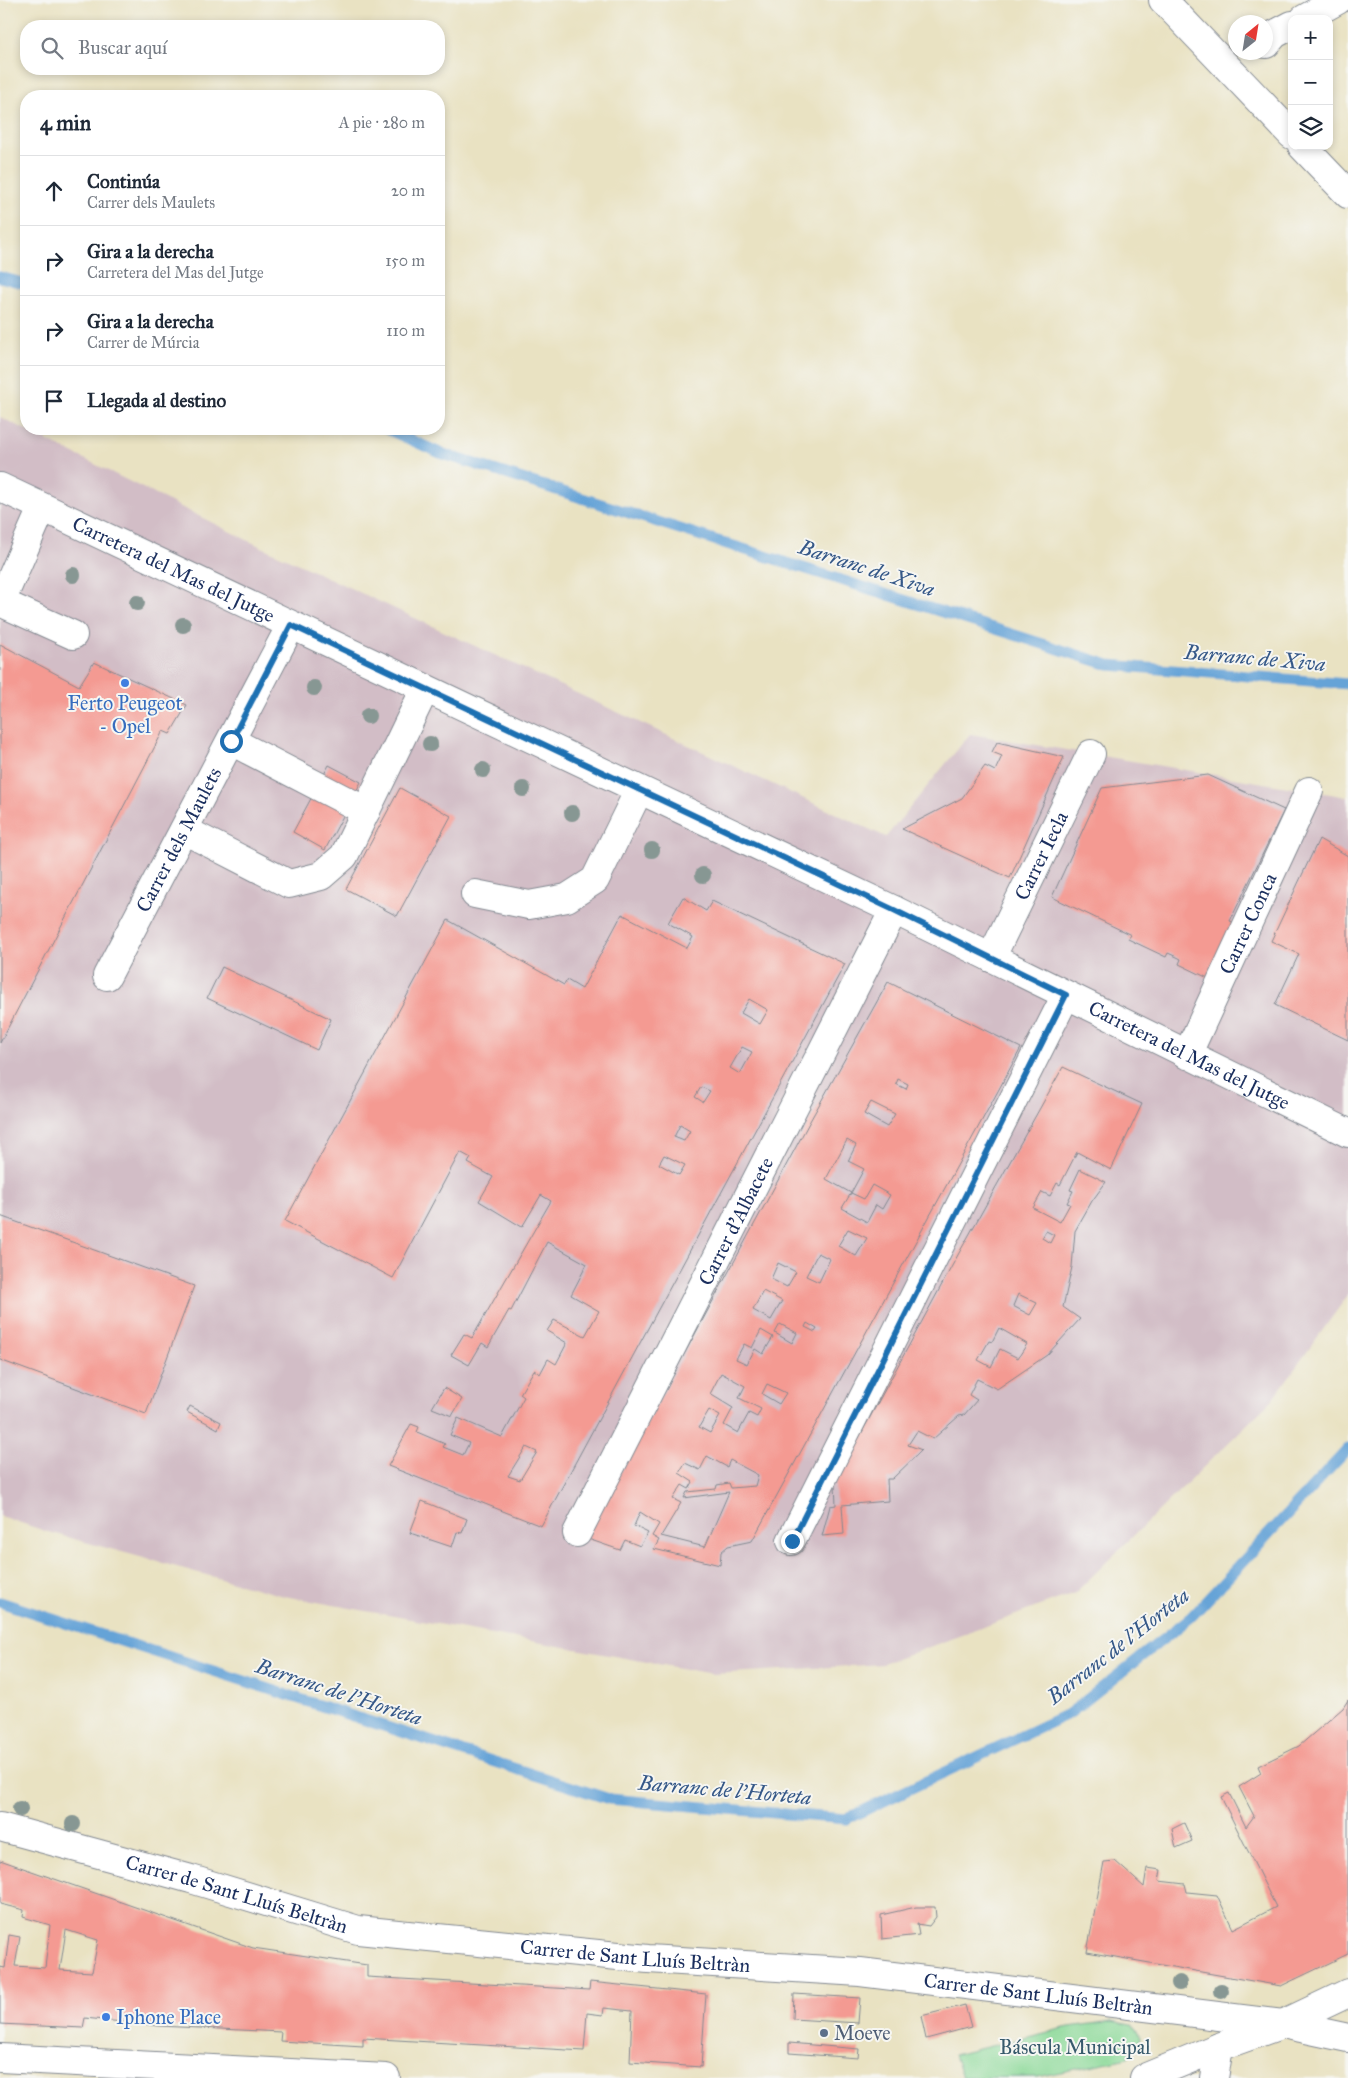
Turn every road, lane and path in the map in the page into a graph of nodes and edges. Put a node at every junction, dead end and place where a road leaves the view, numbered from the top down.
1 (1163, 0) edge
2 (1338, 0) edge
3 (1311, 15) edge
4 (1288, 27) edge
5 (1273, 36) edge
6 (1251, 60) edge
7 (1236, 76) junction
8 (1288, 131) edge
9 (1306, 150) edge
10 (1348, 194) edge
11 (0, 488) edge
12 (42, 508) junction
13 (0, 602) edge
14 (291, 625) junction
15 (73, 635) dead end
16 (425, 689) junction
17 (231, 741) junction
18 (1091, 754) dead end
19 (639, 790) junction
20 (1309, 791) dead end
21 (366, 811) junction
22 (184, 830) junction
23 (475, 894) dead end
24 (894, 910) junction
25 (990, 958) junction
26 (107, 976) dead end
27 (1066, 995) junction
28 (1187, 1055) junction
29 (1348, 1134) edge
30 (577, 1533) dead end
31 (792, 1541) dead end
32 (0, 1827) edge
33 (1348, 1993) edge
34 (1284, 2024) junction
35 (1348, 2038) edge
36 (1219, 2047) junction
37 (0, 2058) edge
38 (98, 2071) edge
39 (386, 2078) edge
40 (1144, 2078) edge
41 (1214, 2078) edge

1 - 7 street
2 - 3 street
4 - 5 street
6 - 7 street
7 - 8 street
9 - 10 street
11 - 12 street, Carretera del Mas del Jutge
12 - 13 street
12 - 14 street, Carretera del Mas del Jutge
13 - 15 street
14 - 16 street, Carretera del Mas del Jutge
14 - 17 street, Carrer dels Maulets
16 - 19 street, Carretera del Mas del Jutge
16 - 21 street
17 - 21 street
17 - 22 street, Carrer dels Maulets
18 - 25 street, Carrer Iecla
19 - 23 street
19 - 24 street, Carretera del Mas del Jutge
20 - 28 street, Carrer Conca
21 - 22 street
22 - 26 street, Carrer dels Maulets
24 - 25 street, Carretera del Mas del Jutge
24 - 30 street, Carrer d'Albacete
25 - 27 street, Carretera del Mas del Jutge
27 - 28 street, Carretera del Mas del Jutge
27 - 31 street
28 - 29 street, Carretera del Mas del Jutge
32 - 34 street, Carrer de Sant Lluís Beltràn
33 - 34 street
34 - 35 street, Carrer de Sant Lluís Beltràn
34 - 36 street
36 - 40 street
36 - 41 street
37 - 38 street
38 - 39 street

